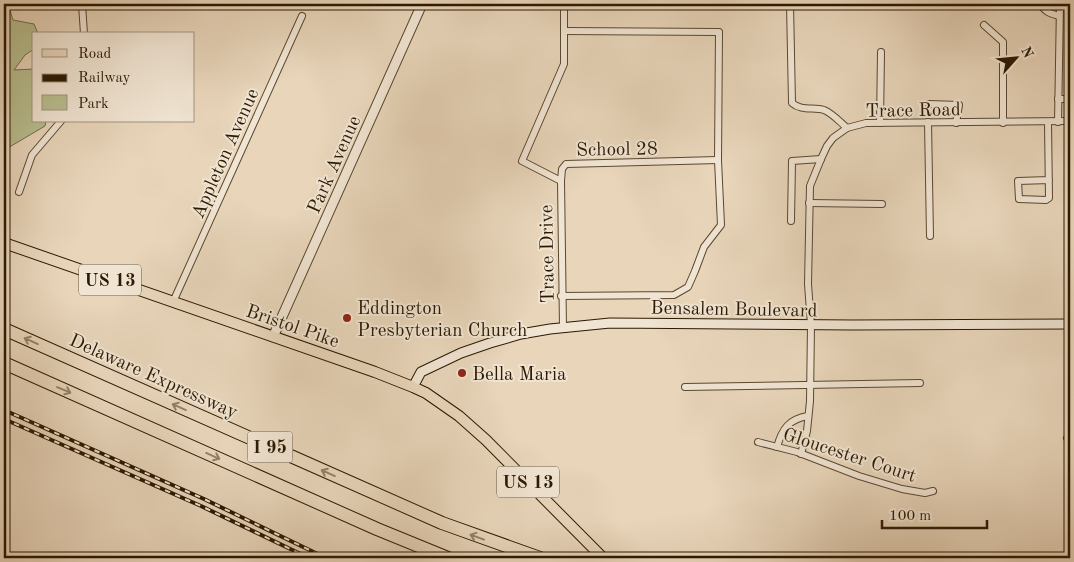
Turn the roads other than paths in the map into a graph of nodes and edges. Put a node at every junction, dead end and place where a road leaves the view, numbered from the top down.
1 (82, 4) edge
2 (422, 4) edge
3 (564, 4) edge
4 (790, 4) edge
5 (1042, 4) edge
6 (1060, 6) edge
7 (1070, 8) edge
8 (302, 16) dead end
9 (1059, 16) junction
10 (984, 24) dead end
11 (564, 31) junction
12 (84, 32) edge
13 (881, 52) dead end
14 (1058, 99) junction
15 (1070, 99) edge
16 (929, 104) dead end
17 (1070, 121) edge
18 (60, 122) edge
19 (928, 122) junction
20 (1048, 122) junction
21 (1058, 122) junction
22 (880, 123) junction
23 (956, 123) junction
24 (1003, 123) junction
25 (847, 128) junction
26 (821, 159) junction
27 (718, 160) junction
28 (1049, 180) junction
29 (561, 181) junction
30 (19, 192) dead end
31 (809, 203) junction
32 (882, 204) dead end
33 (791, 221) dead end
34 (930, 236) dead end
35 (4, 243) edge
36 (561, 296) junction
37 (173, 302) junction
38 (1070, 324) edge
39 (811, 325) junction
40 (563, 327) junction
41 (4, 329) edge
42 (273, 337) junction
43 (4, 363) edge
44 (920, 383) dead end
45 (810, 384) junction
46 (413, 386) junction
47 (685, 387) dead end
48 (808, 416) junction
49 (758, 442) dead end
50 (777, 447) junction
51 (801, 454) junction
52 (932, 491) dead end
53 (448, 558) edge
54 (540, 558) edge
55 (603, 558) edge

1 - 12 street
2 - 42 main road, Park Avenue
3 - 11 street, School 28
4 - 25 street
5 - 9 street
6 - 7 street
6 - 9 street
8 - 37 street, Appleton Avenue
9 - 14 street
10 - 24 street
11 - 27 street
11 - 29 street, School 28
13 - 22 street
14 - 15 street
14 - 21 street
16 - 23 street
17 - 21 street, Trace Road
18 - 30 street
19 - 22 street, Trace Road
19 - 23 street, Trace Road
19 - 34 street
20 - 21 street, Trace Road
20 - 24 street, Trace Road
20 - 28 street
22 - 25 street, Trace Road
23 - 24 street, Trace Road
25 - 26 street, Trace Road
26 - 31 street, Trace Road
26 - 33 street
27 - 29 street, School 28
27 - 36 street
28 - 28 street
29 - 36 street, Trace Drive
31 - 32 street
31 - 39 street, Trace Road
35 - 37 main road, Bristol Pike / US 13
36 - 40 street, Trace Drive
37 - 42 main road, Bristol Pike / US 13
38 - 39 main road, Bensalem Boulevard
39 - 40 main road, Bensalem Boulevard
39 - 45 street, Trace Road
40 - 46 main road, Bensalem Boulevard
54 -> 41 highway, Delaware Expressway / I 95
42 - 46 main road, Bristol Pike / US 13
43 -> 53 highway, I 95
44 - 45 street
45 - 47 street
45 - 48 street, Trace Road
46 - 55 main road, Bristol Pike / US 13
48 - 50 street
48 - 51 street, Trace Road
49 - 50 street, Gloucester Court
50 - 51 street, Gloucester Court
51 - 52 street, Gloucester Court

